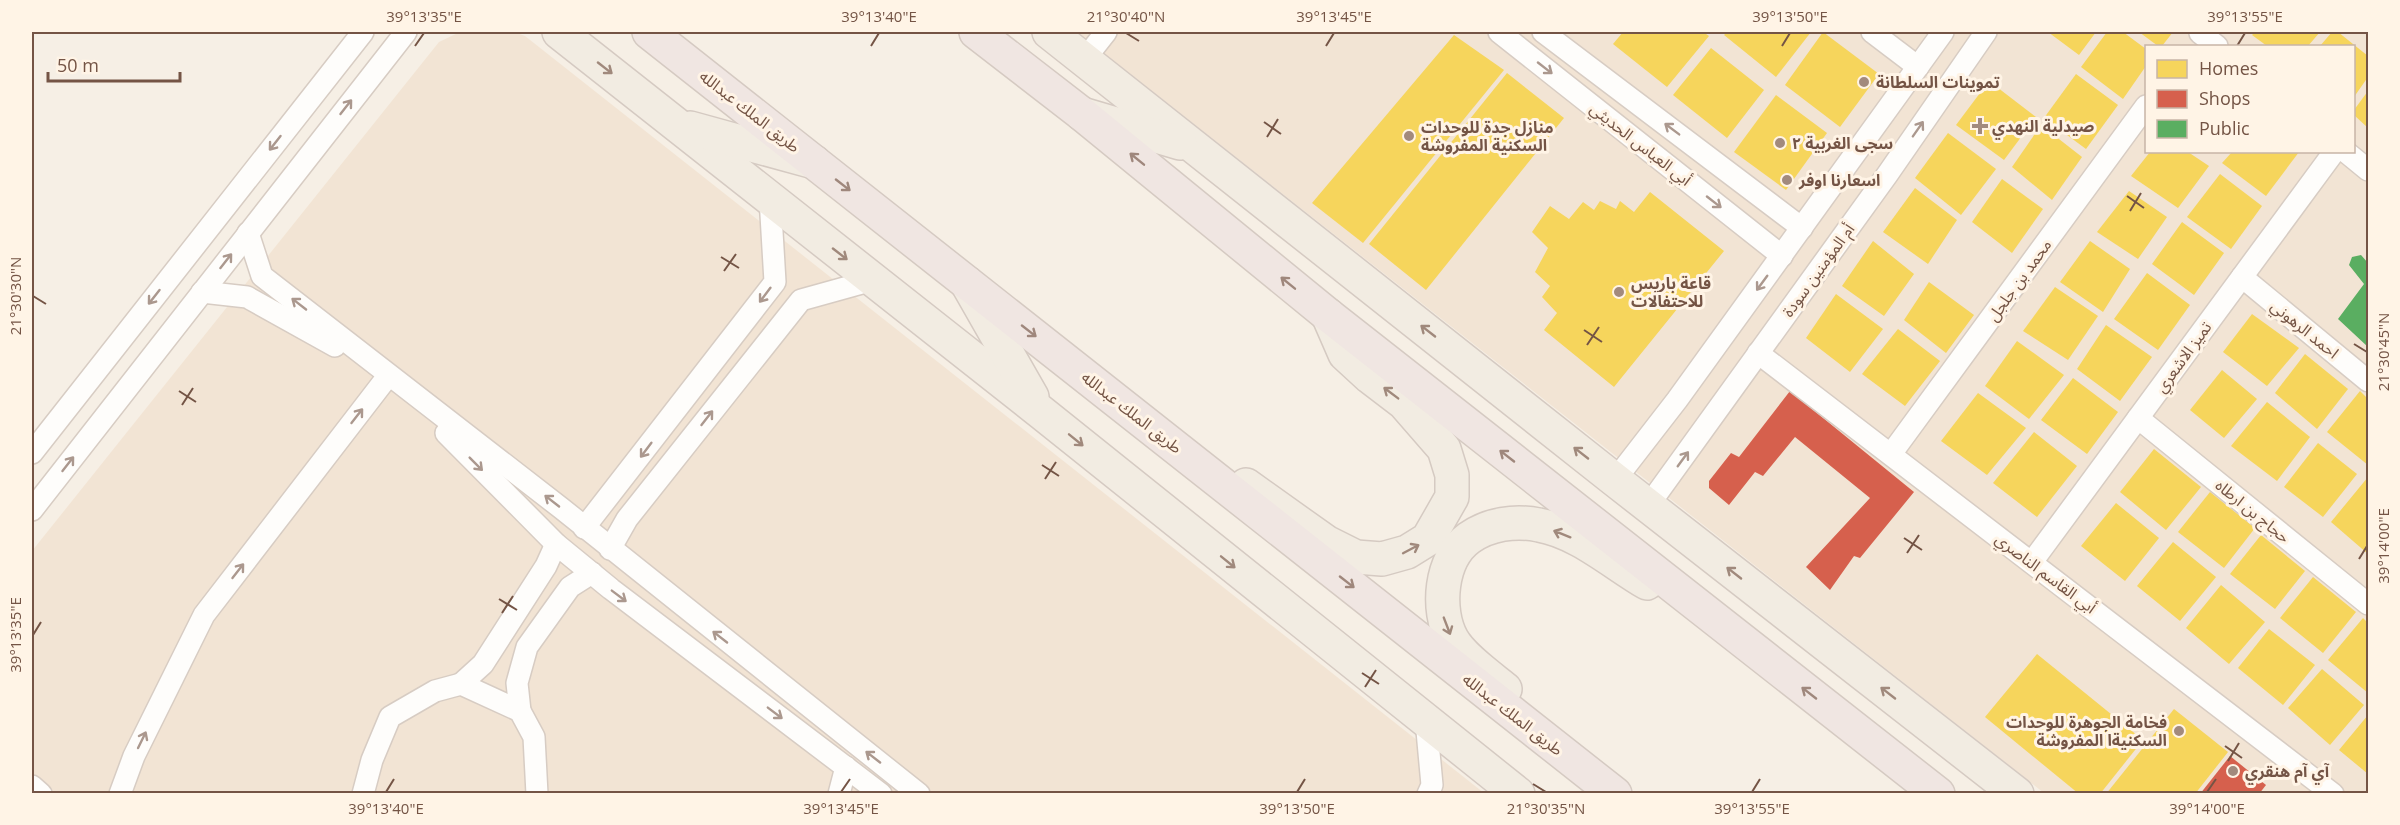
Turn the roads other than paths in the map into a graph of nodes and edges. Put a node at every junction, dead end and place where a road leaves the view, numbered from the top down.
1 (363, 32) edge
2 (405, 32) edge
3 (559, 32) edge
4 (649, 32) edge
5 (976, 32) edge
6 (1049, 32) edge
7 (1106, 32) edge
8 (1499, 32) edge
9 (1543, 32) edge
10 (1872, 32) edge
11 (1944, 32) edge
12 (1986, 32) edge
13 (2197, 37) edge
14 (2215, 45) edge
15 (1084, 60) junction
16 (1918, 67) junction
17 (2145, 107) edge
18 (1082, 114) junction
19 (677, 125) junction
20 (1196, 148) junction
21 (2333, 153) edge
22 (2347, 153) edge
23 (814, 162) junction
24 (2368, 170) edge
25 (770, 198) junction
26 (1802, 228) junction
27 (248, 233) junction
28 (1782, 256) junction
29 (2242, 277) junction
30 (873, 280) junction
31 (966, 281) junction
32 (202, 292) junction
33 (1328, 315) junction
34 (1758, 353) junction
35 (388, 376) junction
36 (2368, 381) edge
37 (1042, 413) junction
38 (2138, 418) junction
39 (32, 453) edge
40 (1891, 454) junction
41 (1193, 460) junction
42 (1615, 480) junction
43 (1648, 506) junction
44 (32, 510) edge
45 (584, 528) junction
46 (556, 544) junction
47 (610, 549) junction
48 (2032, 562) junction
49 (592, 573) junction
50 (1688, 599) junction
51 (2368, 604) edge
52 (461, 684) junction
53 (520, 711) junction
54 (1921, 718) junction
55 (1426, 720) junction
56 (1570, 758) junction
57 (846, 768) junction
58 (32, 786) edge
59 (41, 794) edge
60 (120, 794) edge
61 (363, 794) edge
62 (537, 794) edge
63 (839, 794) edge
64 (881, 794) edge
65 (920, 794) edge
66 (1428, 794) edge
67 (1518, 794) edge
68 (1615, 794) edge
69 (1938, 794) edge
70 (1988, 794) edge
71 (2017, 794) edge
72 (2333, 794) edge

1 -> 39 street
27 -> 2 street
3 -> 19 main road
4 - 23 highway, طريق الملك عبدالله
5 - 18 highway
6 - 15 main road
7 - 15 street
8 -> 28 street, أبي العباس الحديثي
26 -> 9 street, أبي العباس الحديثي
10 - 16 street
11 - 16 street
34 -> 12 street, أم المؤمنين سودة
13 - 14 street
15 - 20 main road
16 - 26 street
17 - 40 street, محمد بن جلجل
18 - 20 main road
33 -> 18 highway
19 - 23 main road
19 - 25 main road
42 -> 20 main road
21 - 29 street, تميز الاشعري
22 - 24 street
23 -> 31 highway, طريق الملك عبدالله
25 -> 30 main road
25 -> 45 street
26 - 28 street
32 -> 27 street
45 -> 27 street
28 -> 42 street
29 - 36 street, احمد الرهوني
29 - 38 street, تميز الاشعري
30 - 37 main road
47 -> 30 street
31 - 37 main road
31 -> 41 highway, طريق الملك عبدالله
32 - 35 street
44 -> 32 street
41 -> 33 main road
50 -> 33 highway
34 - 40 street, أبي القاسم الناصري
43 -> 34 street, أم المؤمنين سودة
35 -> 46 street
60 -> 35 street
37 -> 55 main road
38 - 48 street, تميز الاشعري
38 - 51 street, حجاج بن ارطاه
40 - 48 street, أبي القاسم الناصري
41 -> 56 highway, طريق الملك عبدالله
42 - 43 main road
54 -> 43 main road
45 - 47 street
46 - 49 street
46 - 52 street
65 -> 47 street
48 - 72 street, أبي القاسم الناصري
49 - 53 street
49 -> 57 street
50 -> 56 main road
69 -> 50 highway
52 - 53 street
52 - 61 street
53 - 62 street
54 - 70 main road
54 - 71 main road
55 - 66 street
55 - 67 main road
56 - 68 highway, طريق الملك عبدالله
57 - 63 street
57 - 64 street
58 - 59 street

